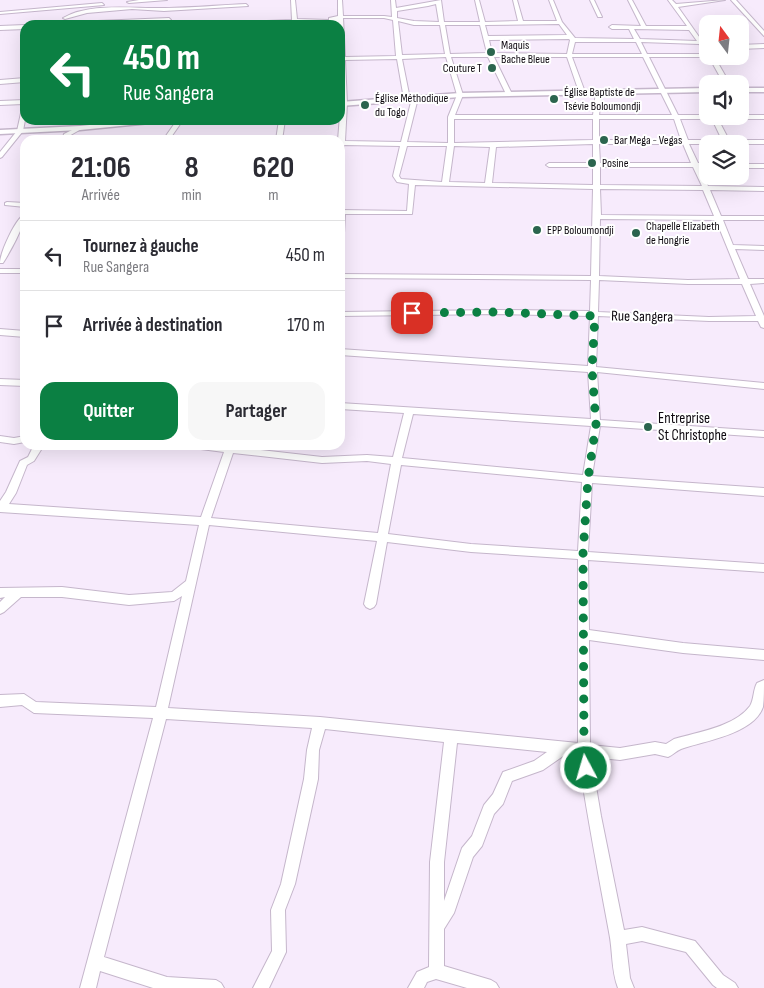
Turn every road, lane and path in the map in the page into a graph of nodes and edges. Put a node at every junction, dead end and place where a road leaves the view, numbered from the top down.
1 (166, 0) edge
2 (293, 0) edge
3 (340, 0) edge
4 (393, 0) edge
5 (439, 0) edge
6 (477, 0) edge
7 (514, 0) edge
8 (551, 0) edge
9 (592, 0) edge
10 (630, 0) edge
11 (670, 0) edge
12 (723, 0) edge
13 (733, 0) edge
14 (246, 3) edge
15 (71, 6) junction
16 (674, 6) junction
17 (168, 9) junction
18 (393, 10) junction
19 (0, 13) edge
20 (600, 16) dead end
21 (65, 18) junction
22 (60, 20) edge
23 (169, 20) edge
24 (244, 20) edge
25 (295, 20) joint
26 (341, 20) junction
27 (394, 20) junction
28 (560, 22) junction
29 (521, 23) junction
30 (442, 24) junction
31 (481, 24) junction
32 (20, 27) edge
33 (612, 27) dead end
34 (631, 27) junction
35 (644, 27) junction
36 (0, 28) edge
37 (690, 28) junction
38 (764, 34) edge
39 (485, 38) junction
40 (699, 38) edge
41 (572, 39) junction
42 (638, 41) junction
43 (699, 43) edge
44 (764, 46) edge
45 (749, 47) edge
46 (490, 54) junction
47 (569, 54) junction
48 (447, 55) junction
49 (644, 55) junction
50 (699, 56) edge
51 (399, 57) junction
52 (345, 59) edge
53 (20, 80) edge
54 (0, 82) edge
55 (699, 90) edge
56 (749, 90) edge
57 (764, 90) edge
58 (664, 91) junction
59 (582, 92) junction
60 (599, 92) junction
61 (509, 94) junction
62 (460, 95) junction
63 (411, 98) junction
64 (0, 103) edge
65 (20, 103) edge
66 (345, 104) edge
67 (451, 117) junction
68 (596, 117) junction
69 (676, 117) junction
70 (699, 117) edge
71 (749, 117) edge
72 (764, 117) edge
73 (21, 125) edge
74 (110, 125) edge
75 (80, 128) junction
76 (0, 132) edge
77 (20, 132) junction
78 (66, 135) edge
79 (596, 142) junction
80 (749, 142) edge
81 (764, 142) edge
82 (345, 143) edge
83 (403, 143) junction
84 (684, 143) junction
85 (699, 143) edge
86 (449, 144) junction
87 (493, 145) junction
88 (0, 156) edge
89 (548, 165) dead end
90 (597, 165) junction
91 (694, 165) junction
92 (699, 165) edge
93 (749, 166) edge
94 (764, 166) edge
95 (412, 183) junction
96 (444, 183) junction
97 (488, 184) junction
98 (598, 186) junction
99 (704, 188) junction
100 (764, 189) edge
101 (7, 204) dead end
102 (20, 205) edge
103 (345, 212) edge
104 (597, 217) junction
105 (716, 217) junction
106 (764, 218) edge
107 (20, 222) edge
108 (732, 247) junction
109 (764, 248) edge
110 (0, 261) edge
111 (0, 271) edge
112 (20, 271) edge
113 (345, 276) edge
114 (595, 278) junction
115 (743, 280) junction
116 (764, 281) edge
117 (345, 314) edge
118 (595, 316) junction
119 (763, 320) edge
120 (0, 332) edge
121 (20, 334) edge
122 (345, 352) edge
123 (592, 369) junction
124 (0, 382) edge
125 (20, 383) edge
126 (764, 386) edge
127 (345, 406) edge
128 (409, 412) junction
129 (596, 424) junction
130 (764, 434) edge
131 (0, 439) edge
132 (20, 440) edge
133 (36, 450) edge
134 (230, 450) edge
135 (246, 450) edge
136 (397, 460) junction
137 (588, 479) junction
138 (764, 492) edge
139 (0, 508) edge
140 (205, 521) junction
141 (382, 537) junction
142 (583, 554) junction
143 (764, 568) edge
144 (191, 583) junction
145 (18, 592) junction
146 (0, 594) edge
147 (370, 604) dead end
148 (0, 609) edge
149 (583, 634) junction
150 (764, 655) edge
151 (764, 685) edge
152 (0, 701) edge
153 (161, 713) junction
154 (320, 723) junction
155 (451, 737) junction
156 (564, 748) junction
157 (584, 750) junction
158 (437, 926) junction
159 (618, 938) junction
160 (95, 962) junction
161 (436, 971) junction
162 (88, 988) edge
163 (216, 988) edge
164 (261, 988) edge
165 (416, 988) edge
166 (491, 988) edge
167 (626, 988) edge
168 (730, 988) edge

1 - 15 street
1 - 17 street
2 - 25 street
3 - 26 street
4 - 18 street
5 - 18 street
5 - 30 street
6 - 31 street
7 - 29 street
8 - 28 street
9 - 20 street
10 - 35 street
11 - 16 street
12 - 16 street
13 - 38 street
14 - 17 street
14 - 24 street
15 - 19 street
15 - 21 street
16 - 37 street
17 - 21 street
17 - 23 street
18 - 27 street
21 - 22 street
25 - 26 street
26 - 27 street
27 - 30 street
27 - 51 street
28 - 29 street
28 - 41 street
29 - 31 street
30 - 31 street
30 - 48 street
31 - 39 street
32 - 36 street
33 - 34 street
34 - 35 street
34 - 42 street
35 - 37 street
37 - 40 street
39 - 41 street
39 - 46 street
41 - 42 street
41 - 47 street
42 - 43 street
42 - 49 street
44 - 45 street
46 - 47 street
46 - 48 street
46 - 61 street
47 - 49 street
47 - 59 street
48 - 51 street
48 - 62 street
49 - 50 street
49 - 58 street
51 - 52 street
51 - 63 street
53 - 54 street
55 - 58 street
56 - 57 street
58 - 60 street
58 - 69 street
59 - 60 street
59 - 61 street
60 - 68 street
61 - 62 street
62 - 63 street
62 - 67 street
63 - 66 street
63 - 83 street
64 - 65 street
67 - 68 street
67 - 86 street
68 - 69 street
68 - 79 street
69 - 70 street
69 - 84 street
71 - 72 street
73 - 77 street
74 - 75 street
75 - 77 street
75 - 78 street
76 - 77 street
77 - 88 street
79 - 84 street
79 - 87 street
79 - 90 street
80 - 81 street
82 - 83 street
83 - 86 street
83 - 95 street
84 - 85 street
84 - 91 street
86 - 87 street
86 - 96 street
87 - 97 street
89 - 90 street
90 - 91 street
90 - 98 street
91 - 92 street
91 - 99 street
93 - 94 street
95 - 96 street
95 - 103 street
96 - 97 street
97 - 98 street
98 - 99 street
98 - 104 street
99 - 100 street
99 - 105 street
101 - 102 street
104 - 105 street
104 - 114 street
105 - 106 street
105 - 108 street
107 - 110 street
108 - 109 street
108 - 115 street
111 - 112 street
113 - 114 street
114 - 115 street
114 - 118 street
115 - 116 street
115 - 119 street
117 - 118 street, Rue Sangera
118 - 119 street, Rue Sangera
118 - 123 street
120 - 121 street
122 - 123 street
123 - 126 street
123 - 129 street
124 - 125 street
127 - 128 street
128 - 129 street
128 - 136 street
129 - 130 street
129 - 137 street
131 - 132 street
133 - 139 street
134 - 140 street
135 - 136 street
136 - 137 street
136 - 141 street
137 - 138 street
137 - 142 street
139 - 140 street
140 - 141 street
140 - 144 street
141 - 142 street
141 - 147 street
142 - 143 street
142 - 149 street
144 - 145 street
144 - 153 street
145 - 146 street
145 - 148 street
149 - 150 street
149 - 157 street
151 - 157 street
152 - 153 street
153 - 154 street
153 - 160 street
154 - 155 street
154 - 164 street
155 - 156 street
155 - 158 street
156 - 157 street
156 - 158 street
157 - 159 street
158 - 161 street
159 - 167 street
159 - 168 street
160 - 162 street
160 - 163 street
161 - 165 street
161 - 166 street

